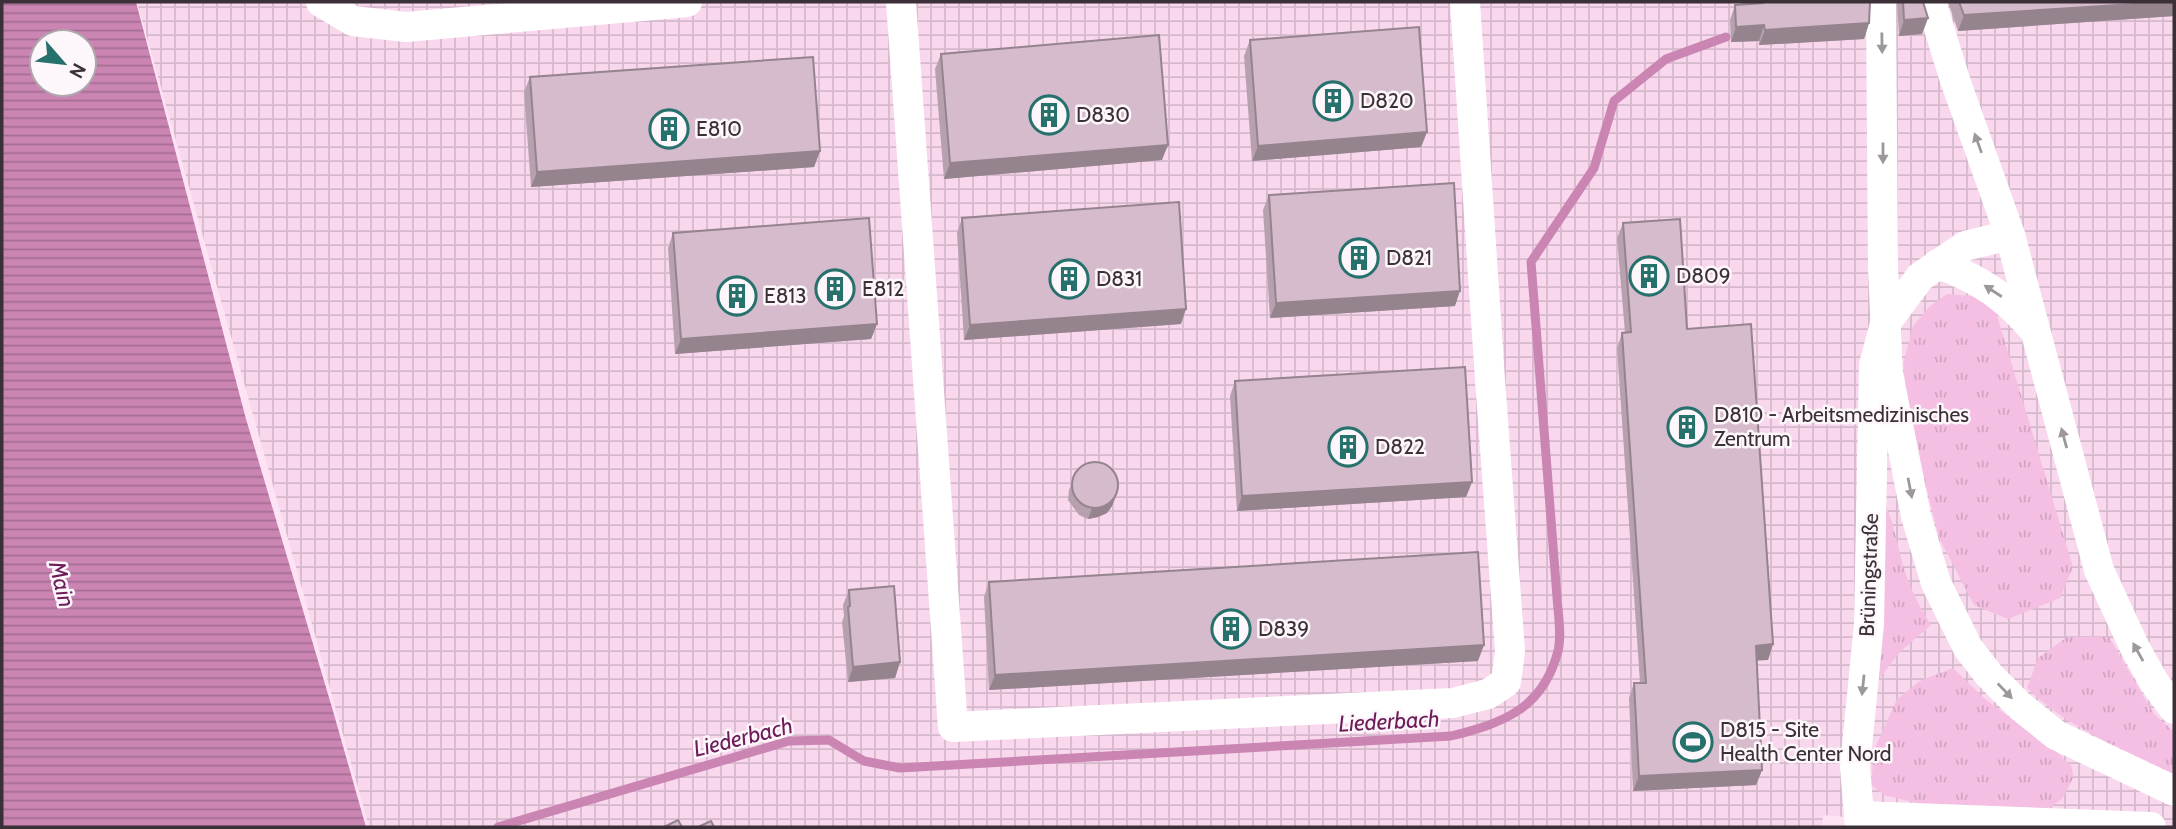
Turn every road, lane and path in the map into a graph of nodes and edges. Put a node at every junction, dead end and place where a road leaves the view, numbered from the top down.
1 (321, 2) edge
2 (687, 2) edge
3 (901, 2) edge
4 (1465, 2) edge
5 (1881, 2) edge
6 (1931, 2) edge
7 (2010, 235) junction
8 (1938, 264) junction
9 (1885, 324) junction
10 (2037, 333) junction
11 (2174, 709) edge
12 (2174, 791) edge
13 (1860, 822) edge
14 (2151, 827) edge

1 - 2 street
3 - 4 street
5 -> 9 street
7 -> 6 street
7 - 8 street
7 - 10 street
8 - 9 street
10 -> 8 street
9 -> 12 street
9 -> 13 street, Brüningstraße
11 -> 10 street
13 - 14 street

